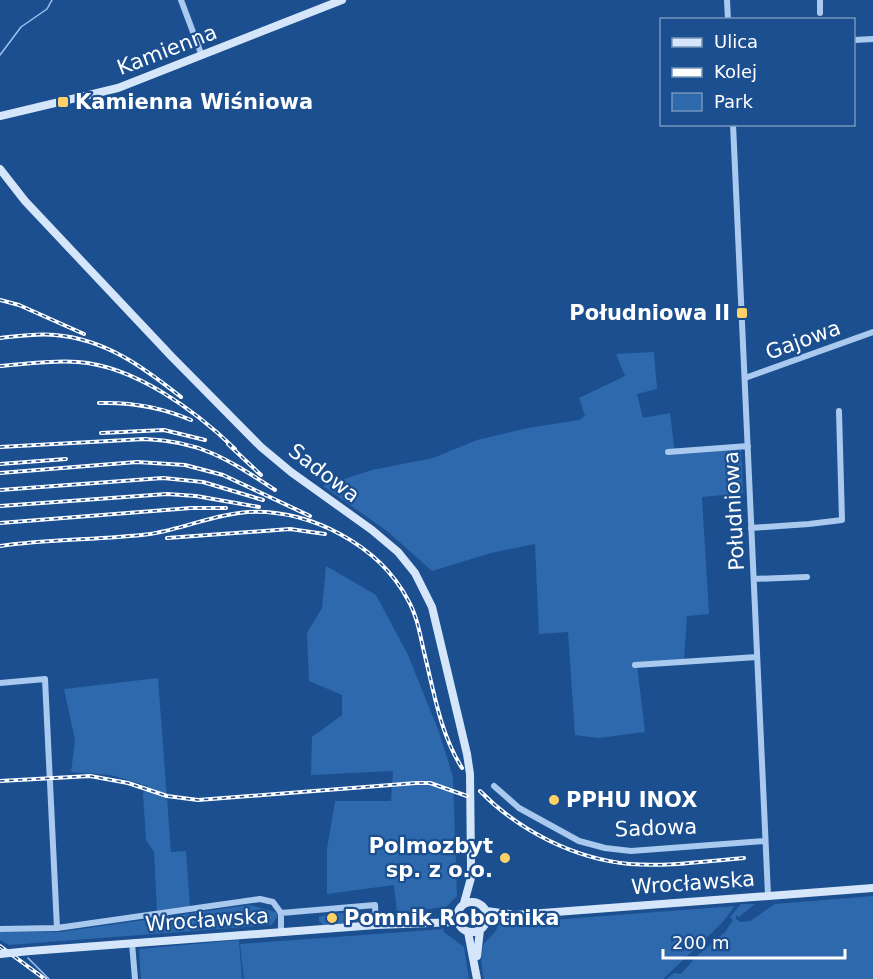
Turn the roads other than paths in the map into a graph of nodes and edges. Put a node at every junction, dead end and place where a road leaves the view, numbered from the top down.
1 (181, 0) edge
2 (342, 0) edge
3 (727, 0) edge
4 (820, 0) edge
5 (820, 13) dead end
6 (728, 18) edge
7 (873, 39) edge
8 (855, 40) edge
9 (202, 56) junction
10 (0, 116) edge
11 (733, 126) edge
12 (0, 169) edge
13 (873, 332) edge
14 (745, 378) junction
15 (838, 411) dead end
16 (748, 446) junction
17 (668, 452) dead end
18 (751, 528) junction
19 (807, 577) dead end
20 (754, 579) junction
21 (757, 657) junction
22 (635, 665) dead end
23 (0, 683) edge
24 (494, 786) dead end
25 (765, 844) junction
26 (471, 879) junction
27 (873, 888) edge
28 (768, 893) junction
29 (478, 902) junction
30 (464, 903) junction
31 (486, 911) junction
32 (281, 913) junction
33 (516, 915) junction
34 (457, 917) junction
35 (486, 922) junction
36 (376, 925) junction
37 (57, 928) junction
38 (0, 929) edge
39 (480, 930) junction
40 (281, 932) junction
41 (468, 932) junction
42 (132, 944) junction
43 (0, 954) edge
44 (476, 966) junction
45 (135, 979) edge
46 (477, 979) edge

1 - 9 street
2 - 9 street, Kamienna
3 - 6 street
4 - 5 street
7 - 8 street
9 - 10 street, Kamienna
11 - 14 street, Południowa
12 - 26 street, Sadowa
13 - 14 street, Gajowa
14 - 16 street, Południowa
15 - 18 street
16 - 17 street
16 - 18 street, Południowa
18 - 20 street, Południowa
19 - 20 street
20 - 21 street, Południowa
21 - 22 street
21 - 25 street, Południowa
23 - 37 street
24 - 25 street, Sadowa
25 - 28 street, Południowa
26 - 29 street, Sadowa
26 - 30 street, Sadowa
27 - 28 street, Wrocławska
28 - 33 street, Wrocławska
29 - 30 street
29 - 31 street
30 - 34 street
31 - 33 street, Wrocławska
31 - 35 street
32 - 36 street
32 - 37 street
32 - 40 street
33 - 35 street, Wrocławska
34 - 36 street, Wrocławska
34 - 41 street
35 - 39 street
36 - 40 street, Wrocławska
37 - 38 street
39 - 41 street
39 - 44 street
40 - 42 street, Wrocławska
41 - 44 street
42 - 43 street, Wrocławska, bridge
42 - 45 street
44 - 46 street

